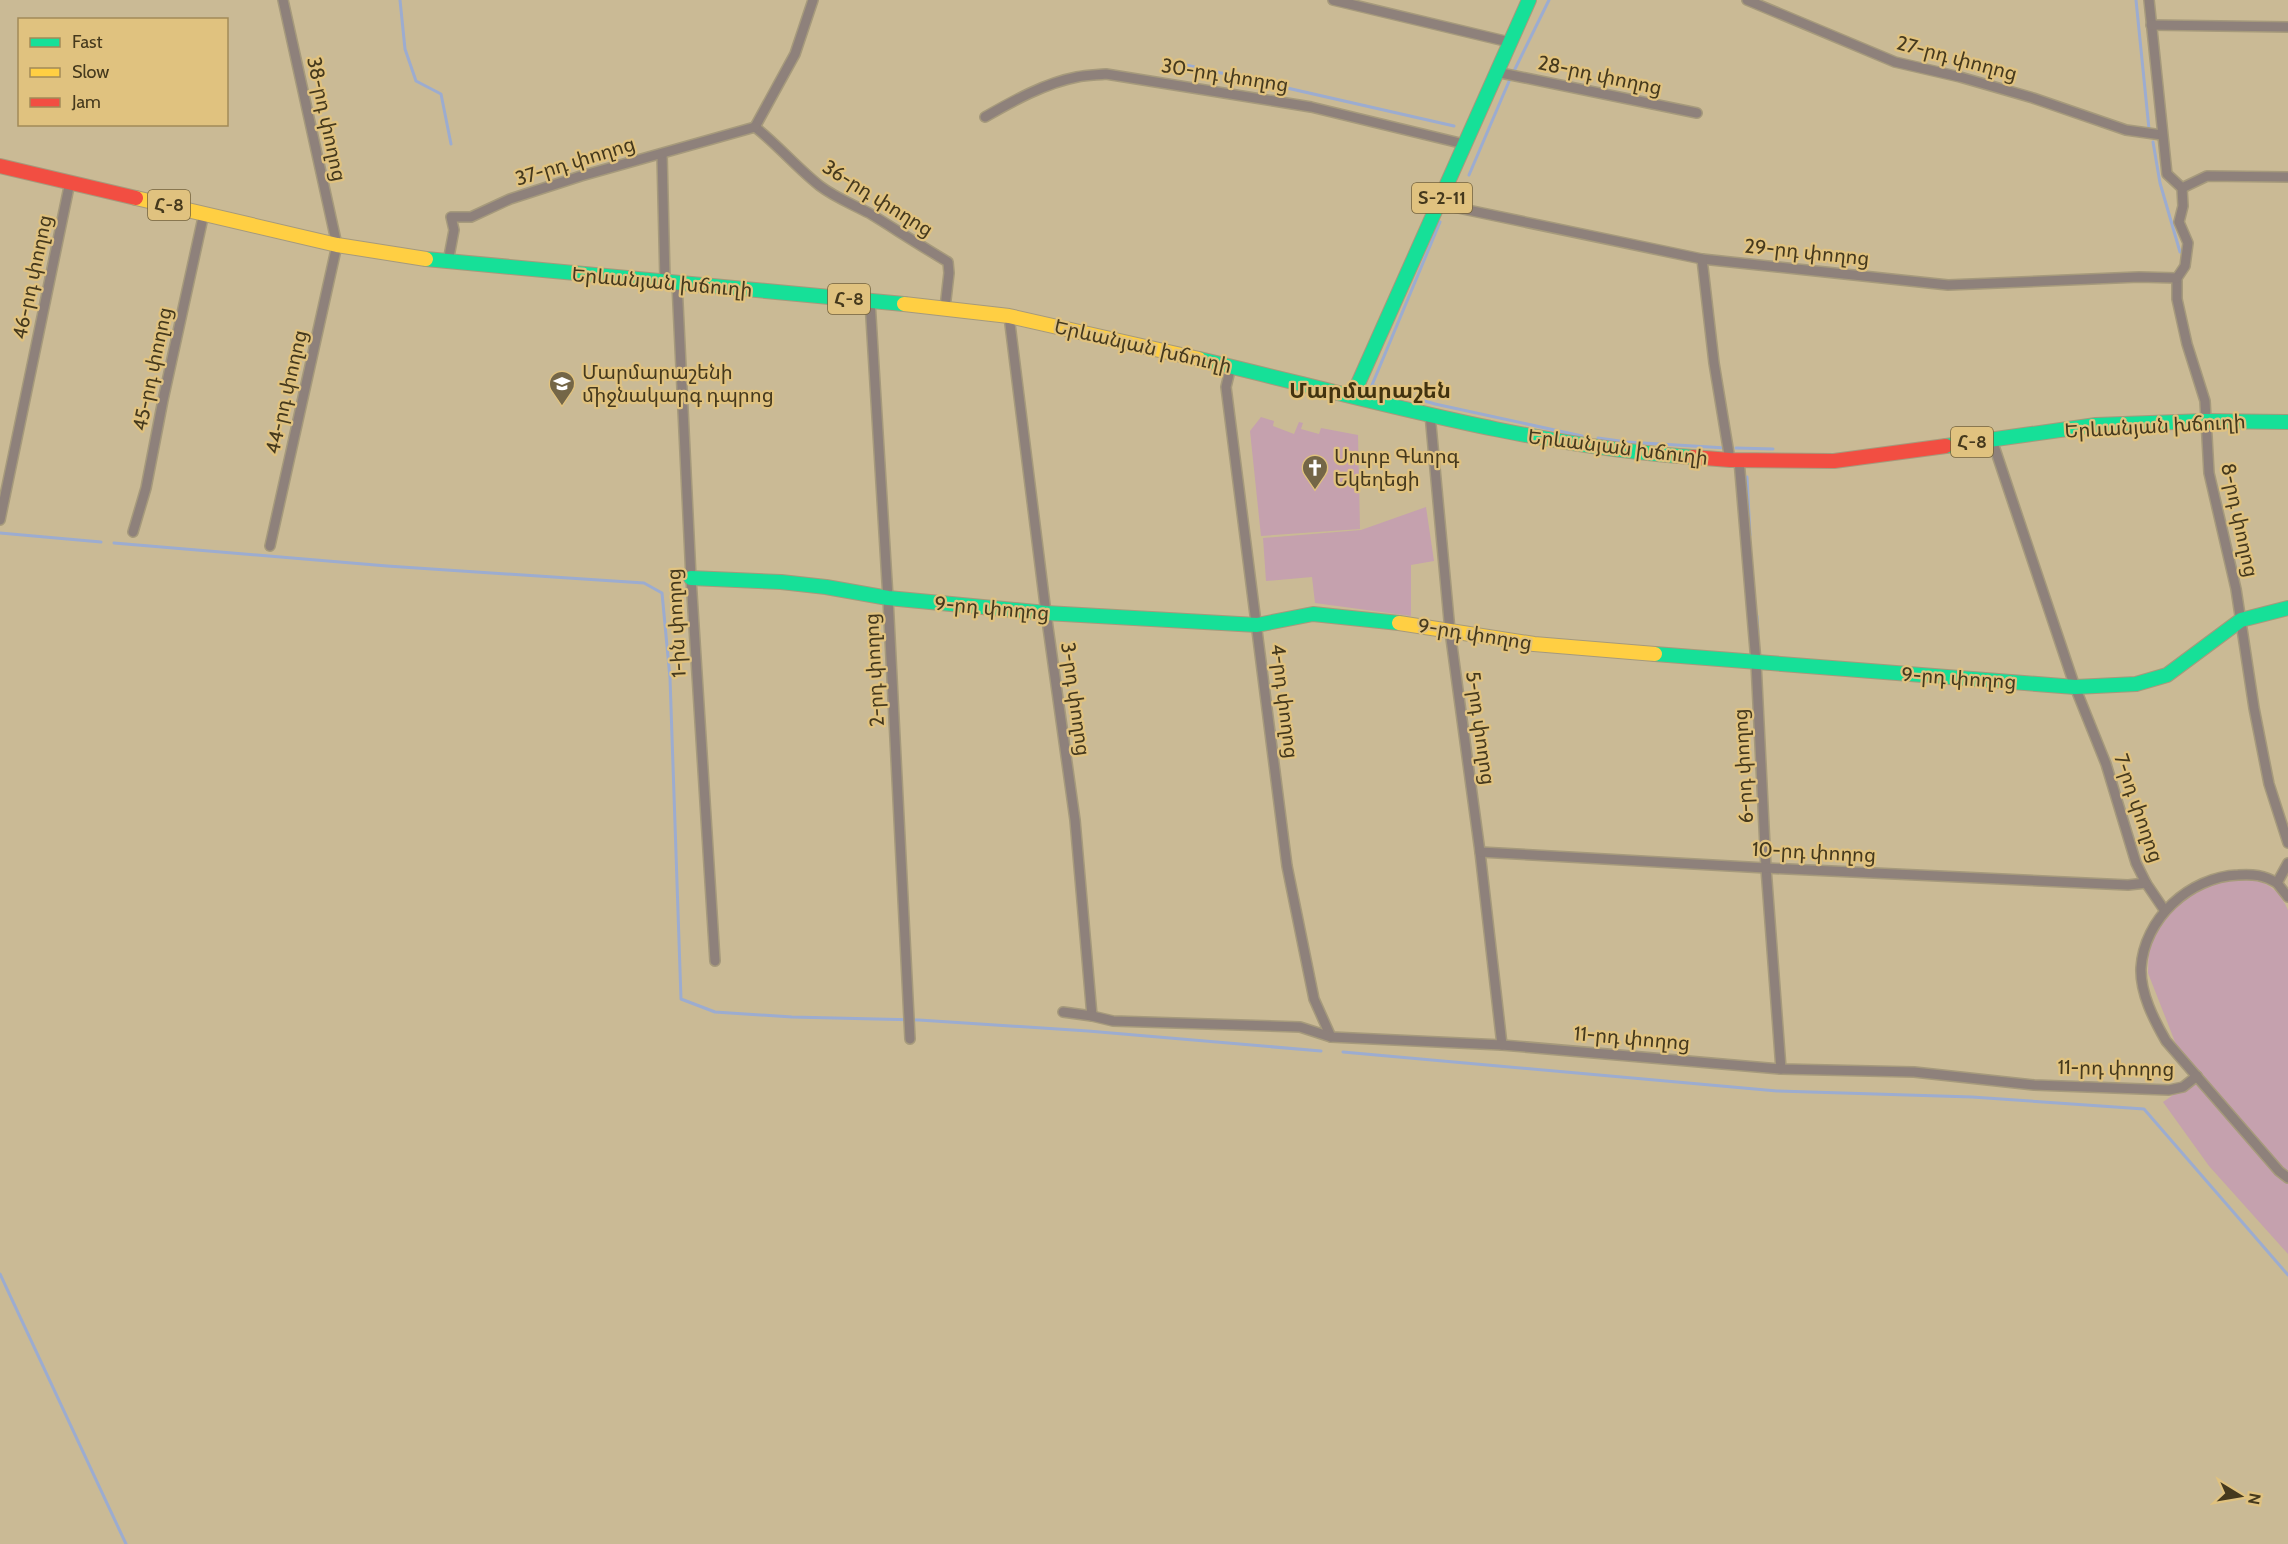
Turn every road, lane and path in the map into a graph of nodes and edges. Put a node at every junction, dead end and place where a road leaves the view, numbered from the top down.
1 (283, 0) edge
2 (813, 0) edge
3 (1333, 0) edge
4 (1529, 0) edge
5 (1747, 0) edge
6 (2149, 0) edge
7 (2151, 25) junction
8 (2288, 27) edge
9 (1509, 42) junction
10 (1496, 72) junction
11 (1697, 113) dead end
12 (985, 117) dead end
13 (755, 128) junction
14 (2162, 135) junction
15 (1464, 144) junction
16 (662, 154) junction
17 (0, 166) edge
18 (2288, 177) edge
19 (70, 182) junction
20 (2182, 188) junction
21 (1439, 204) junction
22 (204, 213) junction
23 (337, 245) junction
24 (1702, 259) junction
25 (448, 262) junction
26 (2177, 278) junction
27 (671, 282) junction
28 (870, 301) junction
29 (945, 308) junction
30 (1009, 316) junction
31 (1231, 366) junction
32 (1353, 395) junction
33 (1430, 414) junction
34 (2204, 421) junction
35 (2288, 422) edge
36 (1992, 440) junction
37 (1734, 460) junction
38 (0, 520) edge
39 (133, 532) dead end
40 (270, 546) dead end
41 (691, 578) junction
42 (888, 598) junction
43 (2288, 608) edge
44 (1046, 613) junction
45 (2241, 620) junction
46 (1257, 625) junction
47 (1450, 631) junction
48 (1756, 662) junction
49 (2075, 687) junction
50 (2288, 843) edge
51 (1480, 852) junction
52 (2288, 863) edge
53 (1766, 868) junction
54 (2146, 883) junction
55 (2277, 883) junction
56 (2288, 897) edge
57 (2165, 911) junction
58 (715, 962) dead end
59 (1063, 1012) dead end
60 (1092, 1016) junction
61 (1331, 1037) junction
62 (910, 1039) dead end
63 (1502, 1045) junction
64 (1781, 1069) junction
65 (2197, 1076) junction
66 (2288, 1178) edge

1 - 23 street, 38-րդ փողոց
2 - 13 street
3 - 9 street
4 - 9 main road, Տ-2-11
5 - 14 street, 27-րդ փողոց
6 - 7 street
7 - 8 street
7 - 14 street
9 - 10 main road, Տ-2-11
10 - 11 street, 28-րդ փողոց
10 - 15 main road, Տ-2-11
12 - 15 street, 30-րդ փողոց
13 - 16 street, 37-րդ փողոց
13 - 29 street, 36-րդ փողոց
14 - 20 street
15 - 21 main road, Տ-2-11
16 - 25 street, 37-րդ փողոց
16 - 27 street, 1-ին փողոց
17 - 19 main road, Երևանյան խճուղի / Հ-8
18 - 20 street
19 - 22 main road, Երևանյան խճուղի / Հ-8
19 - 38 street, 46-րդ փողոց
20 - 26 street, 8-րդ փողոց
21 - 24 street, 29-րդ փողոց
21 - 32 main road, Տ-2-11
22 - 23 main road, Երևանյան խճուղի / Հ-8
22 - 39 street, 45-րդ փողոց
23 - 25 main road, Երևանյան խճուղի / Հ-8
23 - 40 street, 44-րդ փողոց
24 - 26 street, 29-րդ փողոց
24 - 37 street, 6-րդ փողոց
25 - 27 main road, Երևանյան խճուղի / Հ-8
26 - 34 street, 8-րդ փողոց
27 - 28 main road, Երևանյան խճուղի / Հ-8
27 - 41 street, 1-ին փողոց
28 - 29 main road, Երևանյան խճուղի / Հ-8
28 - 42 street, 2-րդ փողոց
29 - 30 main road, Երևանյան խճուղի / Հ-8
30 - 31 main road, Երևանյան խճուղի / Հ-8
30 - 44 street, 3-րդ փողոց
31 - 32 main road, Երևանյան խճուղի / Հ-8
31 - 46 street, 4-րդ փողոց
32 - 33 main road, Երևանյան խճուղի / Հ-8
33 - 37 main road, Երևանյան խճուղի / Հ-8
33 - 47 street, 5-րդ փողոց
34 - 35 main road, Երևանյան խճուղի / Հ-8
34 - 36 main road, Երևանյան խճուղի / Հ-8
34 - 45 street, 8-րդ փողոց
36 - 37 main road, Երևանյան խճուղի / Հ-8
36 - 49 street, 7-րդ փողոց
37 - 48 street, 6-րդ փողոց
41 - 42 main road, 9-րդ փողոց
41 - 58 street, 1-ին փողոց
42 - 44 main road, 9-րդ փողոց
42 - 62 street, 2-րդ փողոց
43 - 45 main road
44 - 46 main road, 9-րդ փողոց
44 - 60 street, 3-րդ փողոց
45 - 49 main road, 9-րդ փողոց
45 - 50 street, 8-րդ փողոց
46 - 47 main road, 9-րդ փողոց
46 - 61 street, 4-րդ փողոց
47 - 48 main road, 9-րդ փողոց
47 - 51 street, 5-րդ փողոց
48 - 49 main road, 9-րդ փողոց
48 - 53 street, 6-րդ փողոց
49 - 54 street, 7-րդ փողոց
51 - 53 street, 10-րդ փողոց
51 - 63 street, 5-րդ փողոց
52 - 55 street
53 - 54 street, 10-րդ փողոց
53 - 64 street, 6-րդ փողոց
54 - 57 street, 7-րդ փողոց
55 - 56 street
55 - 57 street
57 - 65 street
59 - 60 street, 11-րդ փողոց
60 - 61 street, 11-րդ փողոց
61 - 63 street, 11-րդ փողոց
63 - 64 street, 11-րդ փողոց
64 - 65 street, 11-րդ փողոց
65 - 66 street

